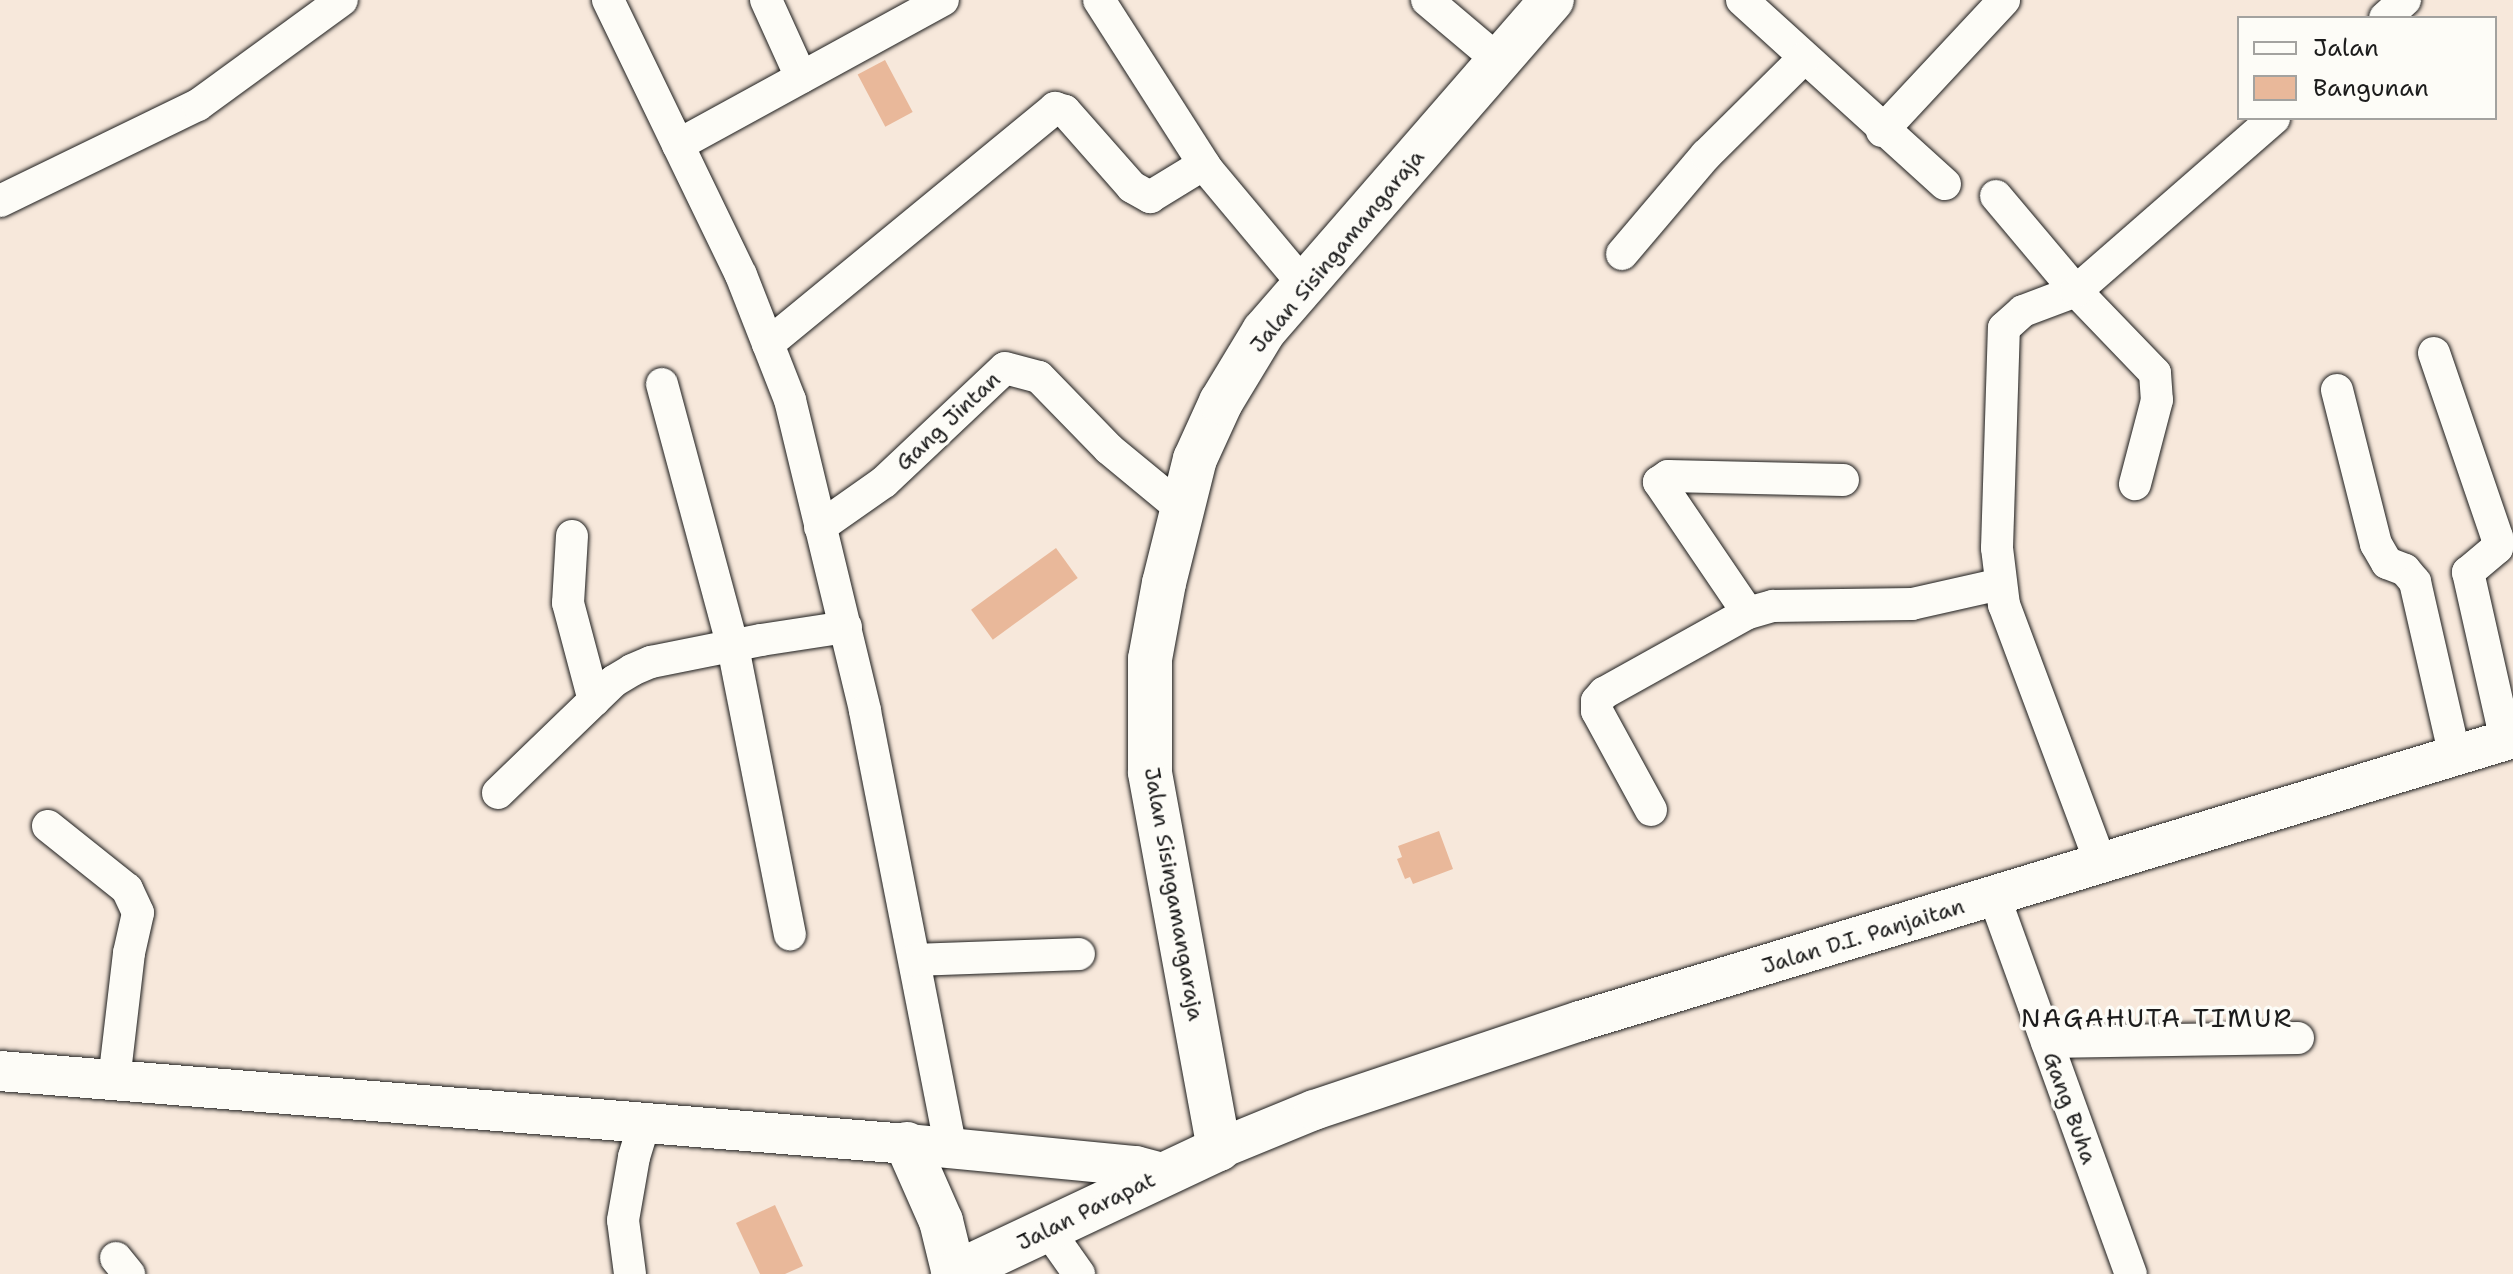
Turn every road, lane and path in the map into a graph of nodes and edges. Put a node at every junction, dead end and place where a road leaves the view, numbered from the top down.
1 (342, 0) edge
2 (608, 0) edge
3 (766, 0) edge
4 (943, 0) edge
5 (1099, 0) edge
6 (1427, 0) edge
7 (1552, 0) edge
8 (1742, 0) edge
9 (2004, 0) edge
10 (1804, 58) junction
11 (1498, 60) junction
12 (801, 77) junction
13 (2272, 120) edge
14 (1882, 131) junction
15 (678, 145) junction
16 (1204, 164) junction
17 (1945, 184) dead end
18 (1996, 196) dead end
19 (0, 201) edge
20 (1622, 254) dead end
21 (1303, 284) junction
22 (2076, 291) junction
23 (768, 344) junction
24 (2434, 353) dead end
25 (662, 384) dead end
26 (2337, 390) dead end
27 (1843, 480) dead end
28 (2135, 484) dead end
29 (1183, 510) junction
30 (820, 527) junction
31 (572, 536) dead end
32 (2001, 584) junction
33 (1748, 613) junction
34 (846, 627) junction
35 (733, 647) junction
36 (594, 701) junction
37 (2510, 739) edge
38 (2455, 757) junction
39 (498, 793) dead end
40 (1651, 810) dead end
41 (48, 826) dead end
42 (2101, 864) junction
43 (1994, 896) junction
44 (790, 934) dead end
45 (1079, 954) dead end
46 (915, 960) junction
47 (2298, 1038) dead end
48 (2047, 1042) junction
49 (0, 1071) edge
50 (114, 1080) junction
51 (645, 1122) junction
52 (907, 1144) junction
53 (951, 1148) junction
54 (1219, 1149) junction
55 (1165, 1174) junction
56 (1048, 1230) junction
57 (630, 1274) edge
58 (954, 1274) edge
59 (1079, 1274) edge
60 (2131, 1274) edge

1 - 19 street
2 - 15 street
3 - 12 street
4 - 12 street
5 - 16 street
6 - 11 street
7 - 11 highway, Jalan Sisingamangaraja
8 - 10 street
9 - 14 street
10 - 14 street
10 - 20 street
11 - 21 highway, Jalan Sisingamangaraja
12 - 15 street
13 - 22 street
14 - 17 street
15 - 23 street
16 - 21 street
16 - 23 street
18 - 22 street
21 - 29 highway, Jalan Sisingamangaraja
22 - 28 street
22 - 32 street
23 - 30 street
24 - 37 street
25 - 35 street
26 - 38 street
27 - 33 street
29 - 30 street, Gang Jintan
29 - 54 highway, Jalan Sisingamangaraja
30 - 34 street
31 - 36 street
32 - 33 street
32 - 42 street
33 - 40 street
34 - 35 street
34 - 46 street
35 - 36 street
35 - 44 street
36 - 39 street
37 - 38 main road, Jalan D.I. Panjaitan
38 - 42 main road, Jalan D.I. Panjaitan
41 - 50 street
42 - 43 main road, Jalan D.I. Panjaitan
43 - 48 street, Gang Buha
43 - 54 main road, Jalan D.I. Panjaitan
45 - 46 street
46 - 53 street
47 - 48 street
48 - 60 street, Gang Buha
49 - 50 main road
50 - 51 main road
51 - 52 main road
51 - 57 street
52 - 53 main road
52 - 58 highway
53 - 55 main road
54 - 55 highway, Jalan Parapat
55 - 56 highway, Jalan Parapat
56 - 58 highway, Jalan Parapat
56 - 59 street

